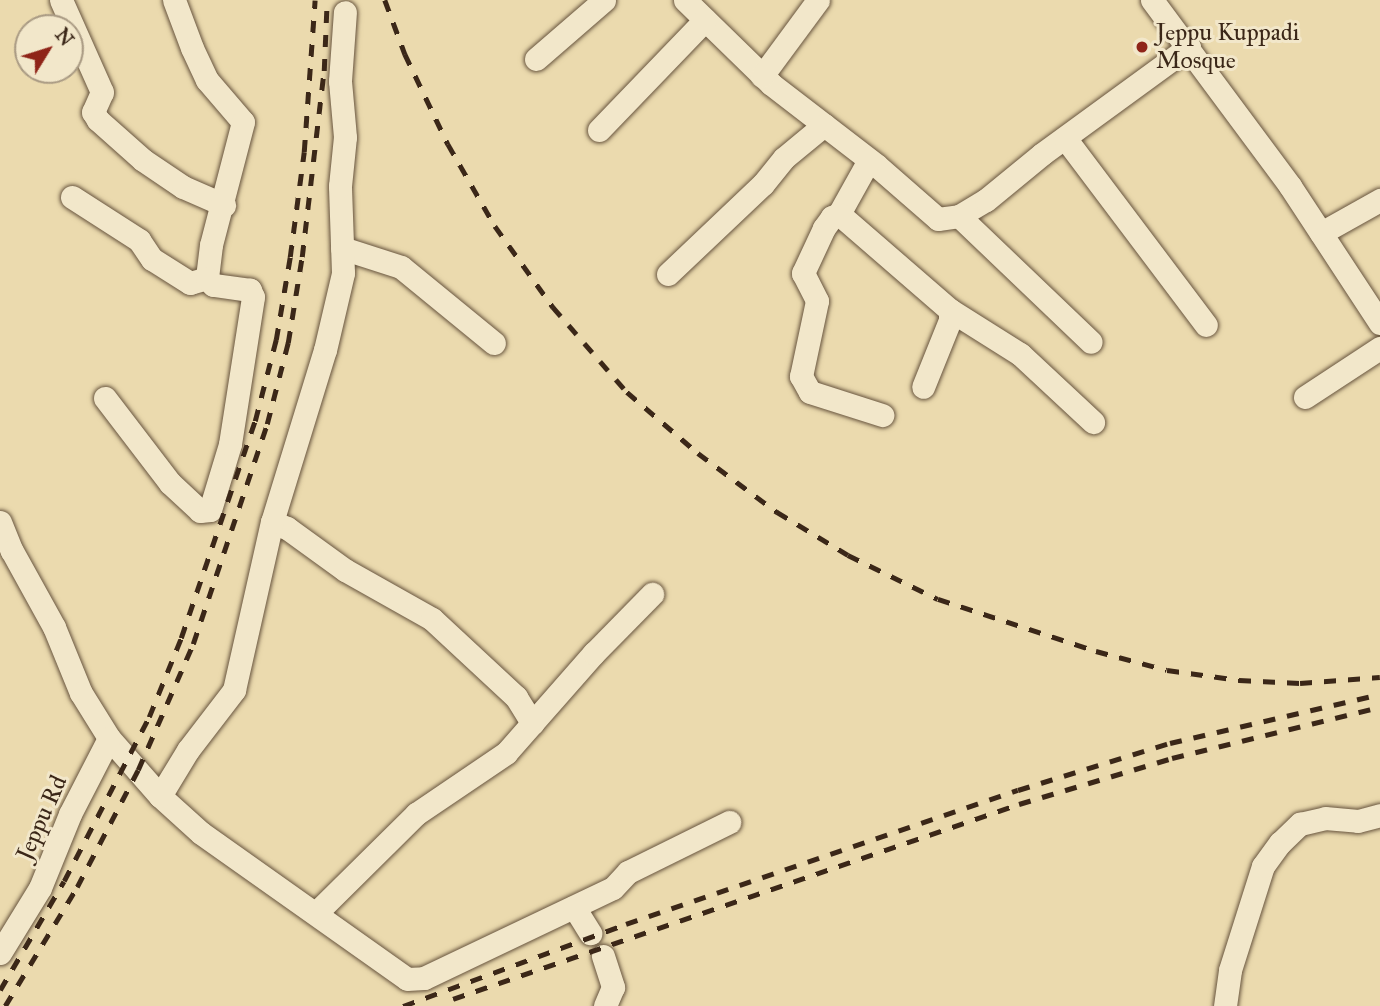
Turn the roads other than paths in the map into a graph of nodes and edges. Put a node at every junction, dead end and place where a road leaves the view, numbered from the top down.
1 (61, 0) edge
2 (174, 0) edge
3 (604, 0) edge
4 (685, 0) edge
5 (818, 0) edge
6 (1152, 0) edge
7 (345, 12) dead end
8 (705, 20) junction
9 (1189, 47) junction
10 (536, 59) dead end
11 (762, 76) junction
12 (824, 125) junction
13 (599, 130) dead end
14 (1065, 138) junction
15 (869, 160) junction
16 (72, 197) dead end
17 (1380, 200) edge
18 (224, 205) junction
19 (839, 214) junction
20 (959, 216) junction
21 (1321, 233) junction
22 (342, 248) junction
23 (668, 274) dead end
24 (207, 278) junction
25 (950, 310) junction
26 (1380, 323) edge
27 (1206, 325) dead end
28 (1091, 342) dead end
29 (494, 343) dead end
30 (1380, 348) edge
31 (923, 387) dead end
32 (1305, 397) dead end
33 (105, 398) dead end
34 (882, 415) dead end
35 (1093, 422) dead end
36 (0, 522) edge
37 (272, 522) junction
38 (652, 594) dead end
39 (532, 723) junction
40 (109, 738) junction
41 (160, 796) junction
42 (1380, 816) edge
43 (729, 822) dead end
44 (574, 906) junction
45 (316, 914) junction
46 (590, 933) dead end
47 (0, 953) edge
48 (603, 956) dead end
49 (605, 1006) edge
50 (1226, 1006) edge

1 - 18 street
2 - 18 street
3 - 10 street
4 - 8 street
5 - 11 street
6 - 9 street
7 - 22 street
8 - 11 street
8 - 13 street
9 - 14 street
9 - 21 street
11 - 12 street
12 - 15 street
12 - 23 street
14 - 20 street
14 - 27 street
15 - 19 street
15 - 20 street
16 - 24 street
17 - 21 street
18 - 24 street
19 - 25 street
19 - 34 street
20 - 28 street
21 - 26 street
22 - 29 street
22 - 37 street
24 - 33 street
25 - 31 street
25 - 35 street
30 - 32 street
36 - 40 street
37 - 39 street
37 - 41 street
38 - 39 street
39 - 45 street
40 - 41 street
40 - 47 street, Jeppu Rd
41 - 45 street
42 - 50 street
43 - 44 street
44 - 45 street
44 - 46 street
48 - 49 street

